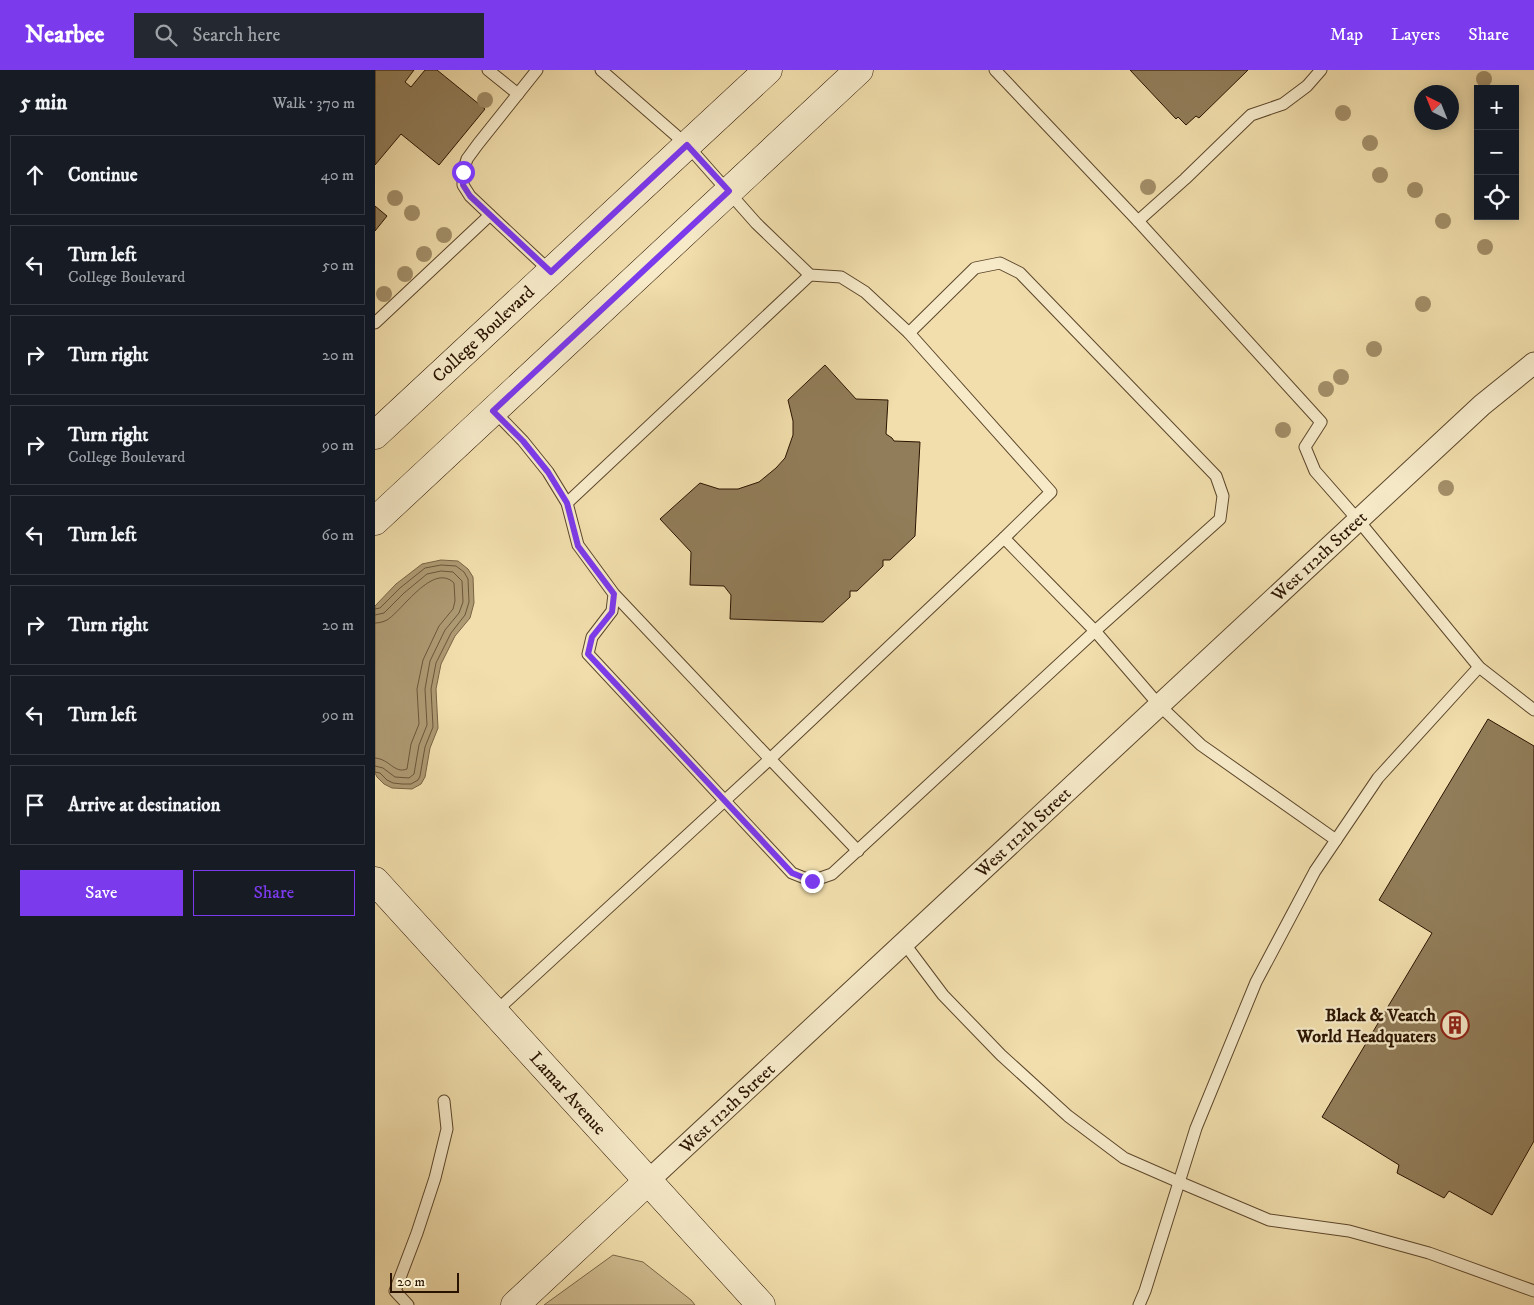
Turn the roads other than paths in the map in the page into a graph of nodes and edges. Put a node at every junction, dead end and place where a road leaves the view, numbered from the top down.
1 (488, 70) edge
2 (537, 70) edge
3 (601, 70) edge
4 (768, 70) edge
5 (859, 70) edge
6 (995, 70) edge
7 (1321, 70) edge
8 (518, 94) junction
9 (687, 145) junction
10 (729, 191) junction
11 (490, 215) junction
12 (1138, 221) junction
13 (551, 272) junction
14 (810, 275) junction
15 (375, 323) edge
16 (909, 333) junction
17 (1534, 363) edge
18 (493, 411) junction
19 (375, 435) edge
20 (567, 503) junction
21 (1358, 520) junction
22 (375, 521) edge
23 (1004, 538) junction
24 (614, 594) junction
25 (1095, 631) junction
26 (1479, 667) junction
27 (1159, 705) junction
28 (1534, 710) edge
29 (770, 759) junction
30 (725, 801) junction
31 (1336, 840) junction
32 (858, 850) junction
33 (375, 881) edge
34 (904, 943) junction
35 (495, 1012) junction
36 (444, 1101) dead end
37 (648, 1181) junction
38 (1179, 1182) junction
39 (1534, 1291) edge
40 (408, 1305) edge
41 (515, 1305) edge
42 (761, 1305) edge
43 (1139, 1305) edge

1 - 8 lane
2 - 8 lane
3 - 9 lane
4 - 9 main road, College Boulevard
5 - 10 main road
6 - 12 lane
7 - 12 lane
8 - 11 lane
9 - 10 lane
9 - 13 main road, College Boulevard
10 - 14 lane
10 - 18 main road
11 - 13 lane
11 - 15 lane
12 - 21 lane
13 - 19 main road, College Boulevard
14 - 16 lane
14 - 20 lane
16 - 23 lane
16 - 25 lane
17 - 21 street, West 112th Street
18 - 20 lane
18 - 22 main road
20 - 24 lane
21 - 26 lane
21 - 27 street, West 112th Street
23 - 25 lane
23 - 29 lane
24 - 29 lane
24 - 30 lane
25 - 27 lane
25 - 32 lane
26 - 28 lane
26 - 31 lane
27 - 31 lane
27 - 34 street, West 112th Street
29 - 30 lane
29 - 32 lane
30 - 32 lane
30 - 35 lane
31 - 38 lane
33 - 35 main road, Lamar Avenue
34 - 37 street, West 112th Street
34 - 38 lane
35 - 37 main road, Lamar Avenue
36 - 40 lane
37 - 41 main road, West 112th Street
37 - 42 main road, Lamar Avenue
38 - 39 lane
38 - 43 lane

